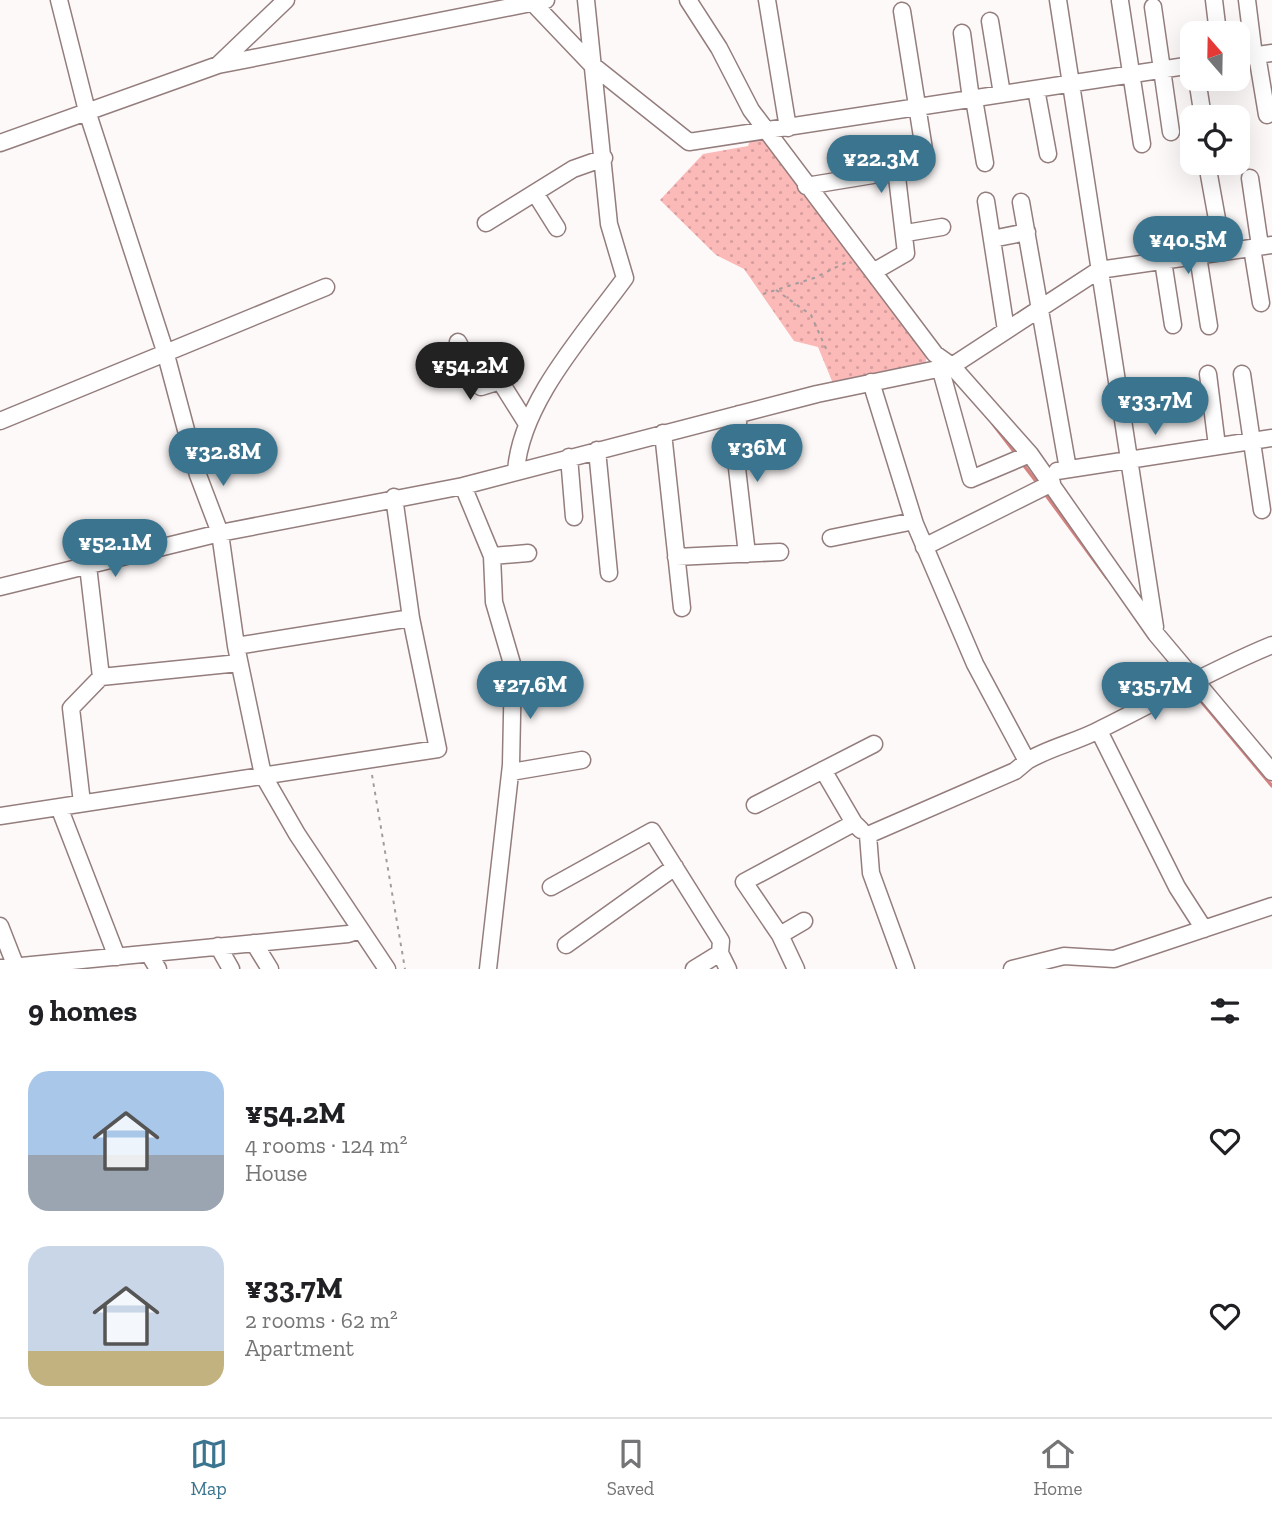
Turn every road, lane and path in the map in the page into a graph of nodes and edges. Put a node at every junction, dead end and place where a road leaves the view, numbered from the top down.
1 (60, 0) edge
2 (286, 0) edge
3 (586, 0) edge
4 (688, 0) edge
5 (767, 0) edge
6 (1058, 0) edge
7 (1214, 0) edge
8 (1247, 0) edge
9 (536, 1) edge
10 (1120, 1) edge
11 (1153, 7) dead end
12 (902, 11) dead end
13 (990, 21) dead end
14 (1217, 21) edge
15 (961, 33) dead end
16 (1255, 55) edge
17 (591, 64) junction
18 (218, 65) junction
19 (1180, 67) edge
20 (1162, 70) junction
21 (1132, 74) junction
22 (1071, 84) junction
23 (1036, 89) junction
24 (1002, 94) junction
25 (972, 99) junction
26 (918, 107) junction
27 (87, 111) junction
28 (1267, 115) dead end
29 (788, 128) junction
30 (767, 131) junction
31 (1171, 132) dead end
32 (0, 143) edge
33 (1142, 144) dead end
34 (1048, 154) dead end
35 (604, 158) junction
36 (926, 162) dead end
37 (985, 163) dead end
38 (1209, 175) dead end
39 (1250, 177) dead end
40 (806, 186) junction
41 (535, 192) junction
42 (986, 201) dead end
43 (1021, 202) dead end
44 (486, 223) dead end
45 (942, 227) dead end
46 (557, 228) dead end
47 (1027, 232) junction
48 (905, 233) junction
49 (992, 239) junction
50 (1261, 246) edge
51 (1223, 252) junction
52 (1198, 256) junction
53 (1163, 261) junction
54 (1099, 271) junction
55 (873, 272) junction
56 (326, 288) dead end
57 (776, 290) junction
58 (763, 294) dead end
59 (1261, 303) dead end
60 (1041, 307) junction
61 (1173, 325) dead end
62 (1209, 326) dead end
63 (1006, 330) junction
64 (458, 342) dead end
65 (165, 351) junction
66 (828, 353) dead end
67 (946, 366) junction
68 (1208, 374) dead end
69 (1242, 374) dead end
70 (871, 382) junction
71 (739, 414) junction
72 (0, 421) edge
73 (527, 424) junction
74 (663, 433) junction
75 (1272, 438) edge
76 (1251, 442) junction
77 (1217, 446) junction
78 (597, 450) junction
79 (1030, 454) junction
80 (569, 457) junction
81 (1128, 460) junction
82 (1068, 469) junction
83 (516, 471) junction
84 (1048, 478) junction
85 (463, 486) junction
86 (394, 497) junction
87 (1262, 510) dead end
88 (574, 517) dead end
89 (914, 521) junction
90 (220, 533) junction
91 (831, 538) dead end
92 (924, 547) junction
93 (780, 552) dead end
94 (528, 553) dead end
95 (747, 554) junction
96 (492, 556) junction
97 (676, 557) junction
98 (88, 566) junction
99 (609, 573) dead end
100 (0, 587) edge
101 (682, 608) dead end
102 (411, 618) junction
103 (1156, 634) junction
104 (1272, 645) edge
105 (236, 646) junction
106 (239, 663) junction
107 (101, 677) junction
108 (1194, 680) junction
109 (1099, 731) junction
110 (874, 744) dead end
111 (369, 760) junction
112 (582, 760) dead end
113 (1027, 761) junction
114 (823, 770) junction
115 (511, 772) junction
116 (1272, 772) edge
117 (263, 775) junction
118 (82, 803) junction
119 (755, 805) dead end
120 (59, 807) junction
121 (0, 816) edge
122 (854, 823) junction
123 (868, 835) junction
124 (675, 867) junction
125 (551, 887) dead end
126 (1272, 906) edge
127 (804, 921) dead end
128 (0, 926) edge
129 (1204, 929) junction
130 (360, 930) junction
131 (780, 935) junction
132 (254, 943) junction
133 (566, 945) dead end
134 (218, 946) junction
135 (720, 953) junction
136 (149, 954) junction
137 (117, 957) junction
138 (1100, 963) edge
139 (8, 967) edge
140 (158, 969) edge
141 (231, 969) edge
142 (270, 969) edge
143 (387, 969) edge
144 (405, 969) edge
145 (488, 969) edge
146 (694, 969) edge
147 (728, 969) edge
148 (796, 969) edge
149 (906, 969) edge
150 (1012, 969) edge

1 - 27 street
2 - 18 street
3 - 17 street
4 - 30 street
5 - 29 street
6 - 22 street
7 - 14 street
8 - 16 street
9 - 17 street
9 - 18 street
10 - 21 street
11 - 20 street
12 - 26 street
13 - 24 street
15 - 25 street
16 - 28 street
17 - 30 street
17 - 35 street
18 - 27 street
19 - 20 street
20 - 21 street
20 - 31 street
21 - 22 street
21 - 33 street
22 - 23 street
22 - 54 street
23 - 24 street
23 - 34 street
24 - 25 street
25 - 26 street
25 - 37 street
26 - 29 street
26 - 36 street
27 - 32 street
27 - 65 street
29 - 30 street
30 - 40 street
35 - 41 street
35 - 73 street
38 - 51 street
39 - 50 street
40 - 48 street
40 - 55 street
41 - 44 street
41 - 46 street
42 - 49 street
43 - 47 street
45 - 48 street
47 - 49 street
47 - 60 street
48 - 55 street
49 - 63 street
50 - 51 street
50 - 59 street
51 - 52 street
52 - 53 street
52 - 62 street
53 - 54 street
53 - 61 street
54 - 60 street
54 - 81 street
55 - 57 path
55 - 67 street
56 - 65 street
57 - 58 path
57 - 66 path
60 - 63 street
60 - 82 street
63 - 67 street
64 - 73 street
65 - 72 street
65 - 90 street
67 - 70 street
67 - 79 street
67 - 79 street
68 - 77 street
69 - 76 street
70 - 71 street
70 - 89 street
71 - 74 street
71 - 95 street
73 - 83 street
74 - 78 street
74 - 97 street
75 - 76 street
76 - 77 street
76 - 87 street
77 - 81 street
78 - 80 street
78 - 99 street
79 - 84 street
80 - 83 street
80 - 88 street
81 - 82 street
81 - 103 street
82 - 84 street
83 - 85 street
84 - 92 street
84 - 103 street
85 - 86 street
85 - 96 street
86 - 90 street
86 - 102 street
89 - 91 street
89 - 92 street
90 - 98 street
90 - 105 street
92 - 113 street
93 - 95 street
94 - 96 street
95 - 97 street
96 - 115 street
97 - 101 street
98 - 100 street
98 - 107 street
102 - 105 street
102 - 111 street
103 - 108 street
104 - 108 street
105 - 106 street
106 - 107 street
106 - 117 street
107 - 118 street
108 - 109 street
108 - 116 street
109 - 113 street
109 - 129 street
110 - 114 street
111 - 117 street
111 - 144 path
112 - 115 street
113 - 123 street
114 - 119 street
114 - 122 street
115 - 145 street
117 - 118 street
117 - 130 street
118 - 120 street
120 - 121 street
120 - 137 street
122 - 123 street
122 - 131 street
123 - 149 street
124 - 125 street
124 - 133 street
124 - 135 street
126 - 129 street
127 - 131 street
128 - 139 street
129 - 138 street
130 - 132 street
130 - 143 street
131 - 148 street
132 - 134 street
132 - 142 street
134 - 136 street
134 - 141 street
135 - 146 street
135 - 147 street
136 - 137 street
136 - 140 street
137 - 139 street
138 - 150 street

